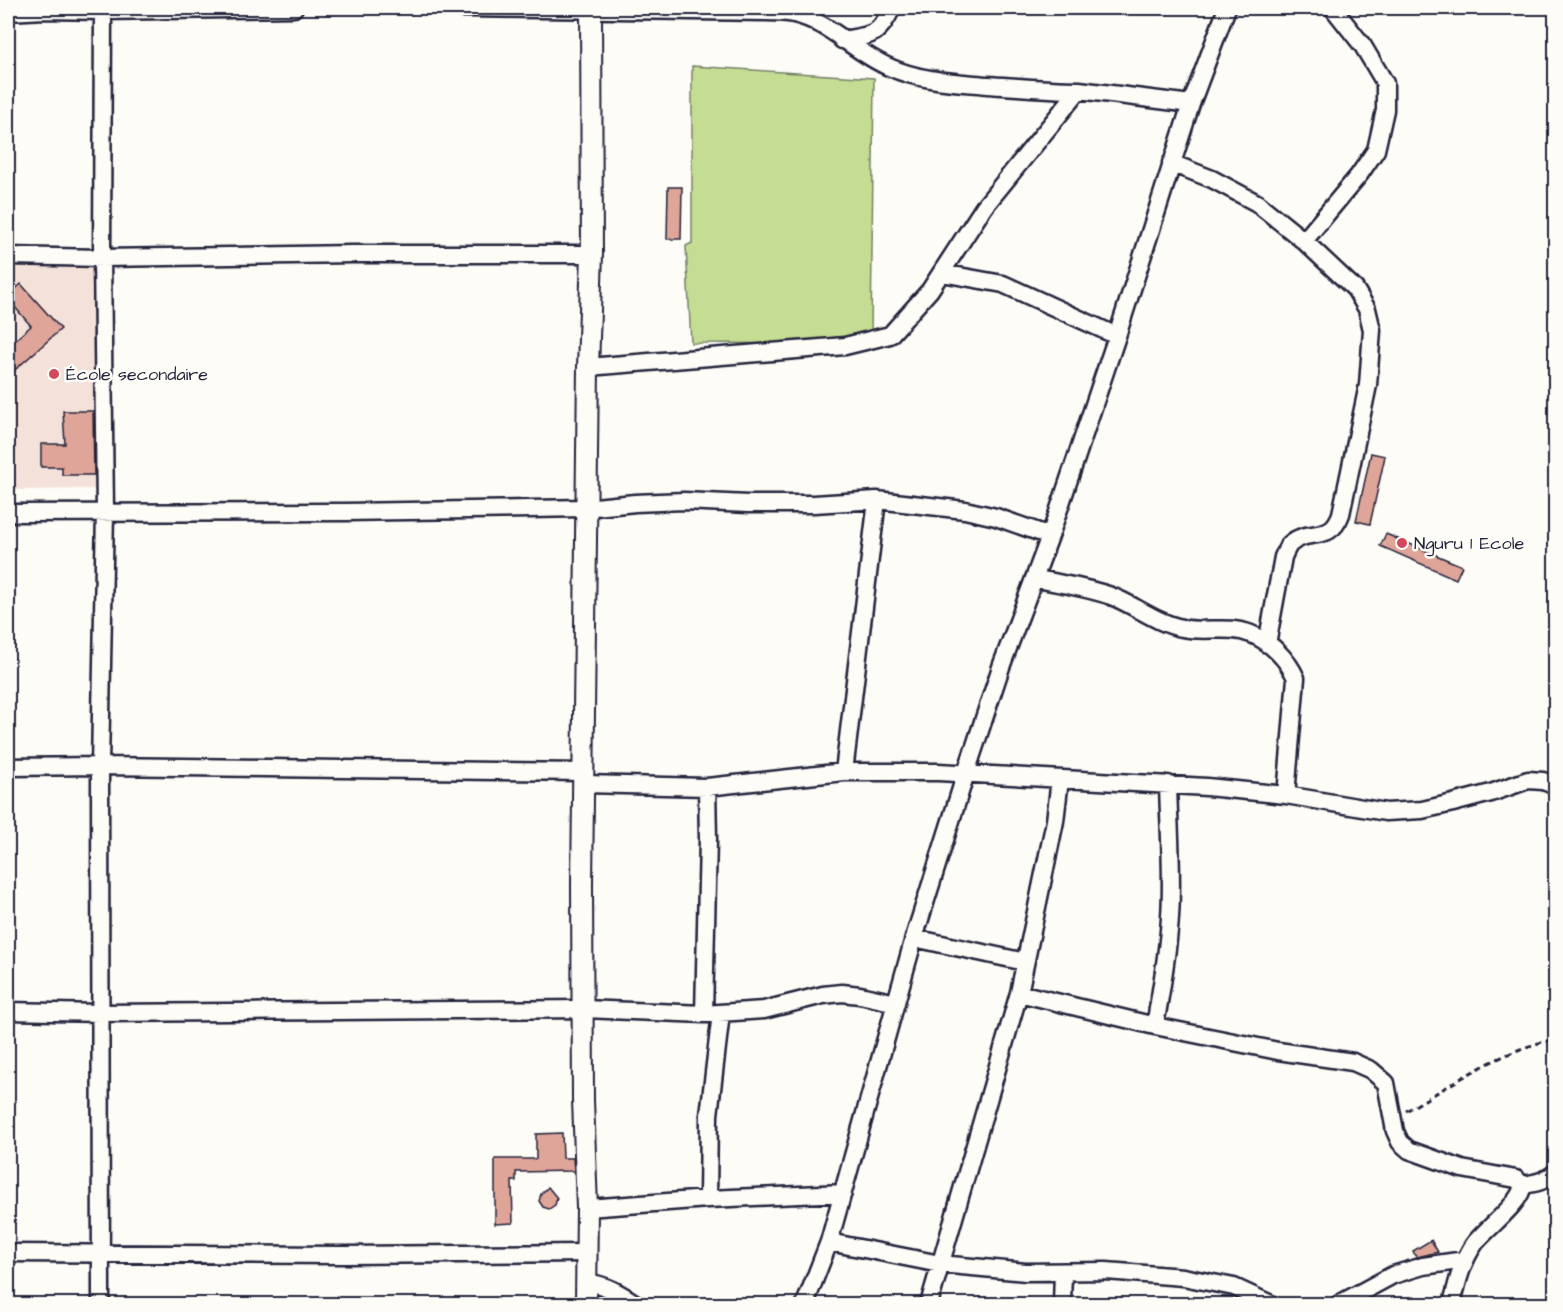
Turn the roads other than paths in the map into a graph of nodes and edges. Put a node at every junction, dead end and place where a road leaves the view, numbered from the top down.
1 (294, 8) edge
2 (463, 8) edge
3 (591, 8) edge
4 (892, 8) edge
5 (1227, 8) edge
6 (1333, 8) edge
7 (103, 9) edge
8 (707, 10) edge
9 (8, 12) edge
10 (842, 40) junction
11 (1079, 90) junction
12 (1191, 104) junction
13 (1171, 163) junction
14 (1304, 241) junction
15 (592, 254) junction
16 (8, 256) edge
17 (102, 258) junction
18 (942, 273) junction
19 (1117, 336) junction
20 (588, 367) junction
21 (877, 500) junction
22 (585, 508) junction
23 (105, 512) junction
24 (8, 513) edge
25 (1050, 537) junction
26 (1034, 578) junction
27 (1268, 644) junction
28 (100, 766) junction
29 (8, 767) edge
30 (844, 772) junction
31 (966, 773) junction
32 (584, 778) junction
33 (1060, 779) junction
34 (1168, 784) junction
35 (1556, 786) edge
36 (707, 787) junction
37 (1286, 795) junction
38 (914, 938) junction
39 (1025, 962) junction
40 (1019, 993) junction
41 (896, 1003) junction
42 (584, 1009) junction
43 (8, 1011) edge
44 (100, 1013) junction
45 (721, 1013) junction
46 (704, 1014) junction
47 (1155, 1026) junction
48 (1556, 1172) edge
49 (1523, 1185) junction
50 (843, 1193) junction
51 (708, 1199) junction
52 (587, 1209) junction
53 (829, 1242) junction
54 (586, 1253) junction
55 (8, 1254) edge
56 (102, 1254) junction
57 (1465, 1260) junction
58 (940, 1264) junction
59 (1063, 1272) junction
60 (587, 1282) junction
61 (101, 1305) edge
62 (586, 1305) edge
63 (636, 1305) edge
64 (805, 1305) edge
65 (929, 1305) edge
66 (1062, 1305) edge
67 (1271, 1305) edge
68 (1339, 1305) edge
69 (1452, 1305) edge

1 - 7 street
2 - 3 street
3 - 8 street
3 - 15 main road
4 - 10 street
5 - 12 street
6 - 14 street
7 - 9 street
7 - 17 street
8 - 10 street
10 - 11 street
11 - 12 street
11 - 18 street
12 - 13 street
13 - 14 street
13 - 19 street
14 - 27 street
15 - 17 street
15 - 20 main road
16 - 17 street
17 - 23 street
18 - 19 street
18 - 20 street
19 - 25 street
20 - 22 main road
21 - 22 street
21 - 25 street
21 - 30 street
22 - 23 street
22 - 32 main road
23 - 24 street
23 - 28 street
25 - 26 street
26 - 27 street
26 - 31 street
27 - 37 street
28 - 29 street
28 - 32 street
28 - 44 street
30 - 31 street
30 - 36 street
31 - 33 street
31 - 38 street
32 - 36 street
32 - 42 main road
33 - 34 street
33 - 39 street
34 - 37 street
34 - 47 street
35 - 37 street
36 - 46 street
38 - 39 street
38 - 41 street
39 - 40 street
40 - 47 street
40 - 58 street
41 - 45 street
41 - 50 street
42 - 44 street
42 - 46 street
42 - 52 main road
43 - 44 street
44 - 56 street
45 - 46 street
45 - 51 street
47 - 49 street
48 - 49 street
49 - 57 street
50 - 51 street
50 - 53 street
51 - 52 street
52 - 54 main road
53 - 58 street
53 - 64 street
54 - 56 street
54 - 60 main road
55 - 56 street
56 - 61 street
57 - 68 street
57 - 69 street
58 - 59 street
58 - 65 street
59 - 66 street
59 - 67 street
60 - 62 main road
60 - 63 street

